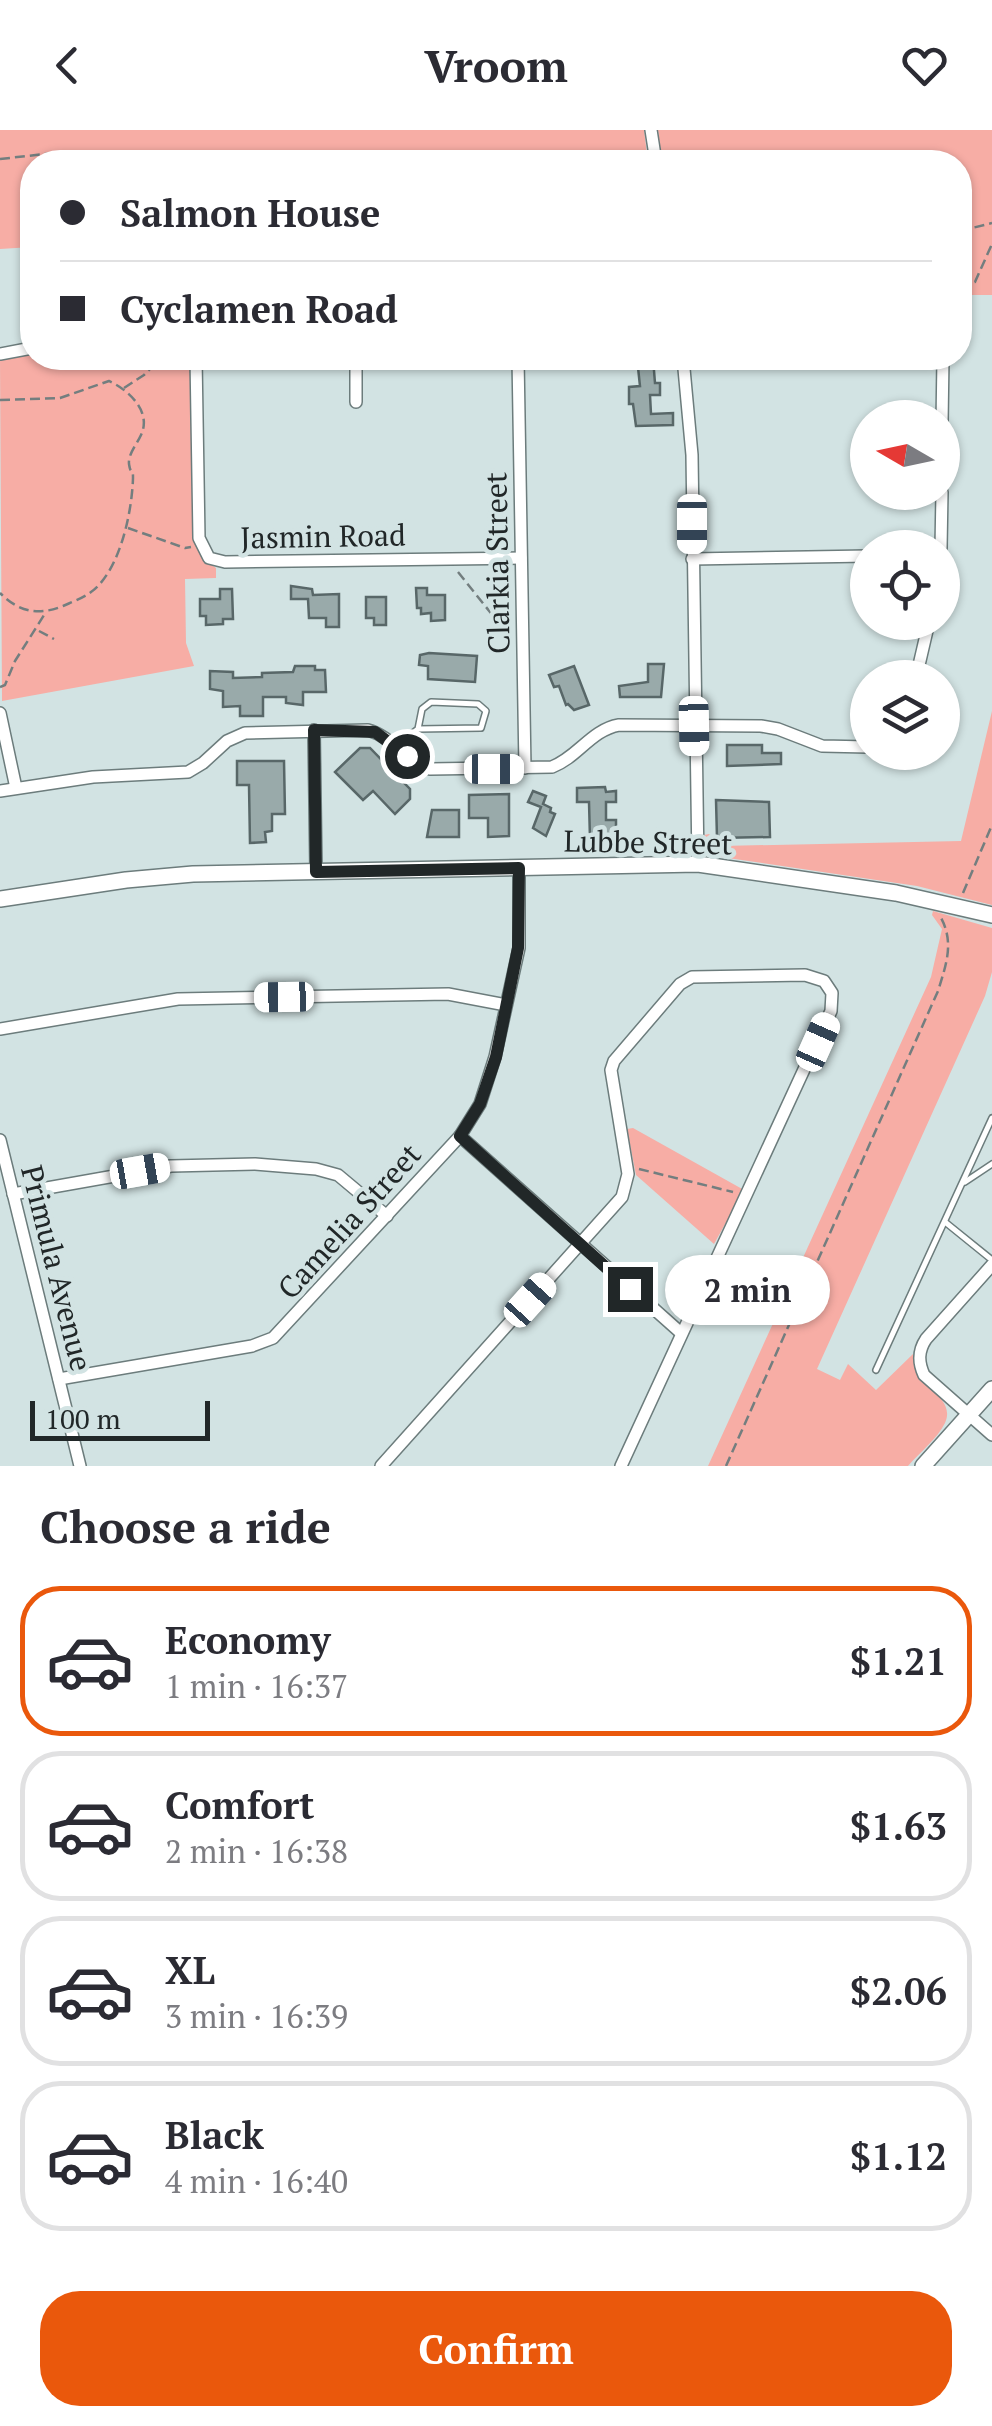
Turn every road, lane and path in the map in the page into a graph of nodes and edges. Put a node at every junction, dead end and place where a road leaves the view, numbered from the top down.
1 (992, 244) edge
2 (972, 283) edge
3 (149, 370) edge
4 (196, 370) edge
5 (356, 370) edge
6 (518, 370) edge
7 (684, 370) edge
8 (943, 370) edge
9 (123, 388) junction
10 (0, 400) edge
11 (942, 400) edge
12 (356, 402) dead end
13 (126, 528) junction
14 (201, 545) junction
15 (850, 556) edge
16 (522, 558) junction
17 (448, 559) junction
18 (692, 559) junction
19 (0, 592) edge
20 (46, 611) junction
21 (37, 630) junction
22 (523, 633) junction
23 (54, 639) dead end
24 (0, 687) edge
25 (0, 713) edge
26 (694, 726) junction
27 (418, 729) junction
28 (314, 730) junction
29 (396, 746) junction
30 (850, 747) edge
31 (525, 768) junction
32 (16, 788) junction
33 (0, 791) edge
34 (992, 826) edge
35 (698, 864) junction
36 (519, 868) junction
37 (316, 872) junction
38 (962, 896) dead end
39 (0, 898) edge
40 (936, 910) dead end
41 (992, 915) edge
42 (506, 1005) junction
43 (0, 1029) edge
44 (992, 1118) edge
45 (460, 1136) junction
46 (0, 1140) edge
47 (992, 1164) edge
48 (628, 1167) junction
49 (963, 1183) junction
50 (13, 1194) junction
51 (747, 1196) junction
52 (386, 1216) junction
53 (945, 1222) junction
54 (579, 1244) junction
55 (992, 1263) edge
56 (680, 1333) junction
57 (876, 1370) dead end
58 (58, 1379) junction
59 (992, 1389) edge
60 (969, 1415) junction
61 (992, 1436) edge
62 (80, 1466) edge
63 (381, 1466) edge
64 (621, 1466) edge
65 (726, 1466) edge
66 (923, 1466) edge

1 - 2 path
3 - 9 path
4 - 14 street, Jasmin Road
5 - 12 street
6 - 16 street, Clarkia Street
7 - 18 street
8 - 11 street
9 - 10 path
9 - 13 path
13 - 14 path
13 - 20 path
14 - 17 street, Jasmin Road
15 - 18 street
16 - 17 street, Jasmin Road
16 - 22 street, Clarkia Street
17 - 22 path
18 - 26 street
19 - 20 path
20 - 21 path
21 - 23 path
21 - 24 path
22 - 31 street, Clarkia Street
25 - 32 street
26 - 30 street
26 - 31 street
26 - 35 street
27 - 27 lane
27 - 29 lane
28 - 29 street
28 - 32 street
28 - 37 street
29 - 31 street
32 - 33 street
34 - 38 path
35 - 36 main road, Lubbe Street
35 - 41 main road, Lubbe Street
36 - 37 main road, Lubbe Street
36 - 42 street, Camelia Street
37 - 39 main road, Lubbe Street
40 - 65 path
42 - 43 street
42 - 45 street, Camelia Street
44 - 49 lane
45 - 52 street, Camelia Street
45 - 54 street
46 - 50 street, Primula Avenue
47 - 49 lane
48 - 51 path
48 - 51 street
48 - 54 street
49 - 53 lane
50 - 52 street
50 - 58 street, Primula Avenue
51 - 56 street
52 - 58 street, Camelia Street
53 - 55 lane
53 - 57 lane
54 - 56 street
54 - 63 street
55 - 60 street
56 - 64 street
58 - 62 street, Primula Avenue
59 - 60 main road
60 - 61 street
60 - 66 main road

